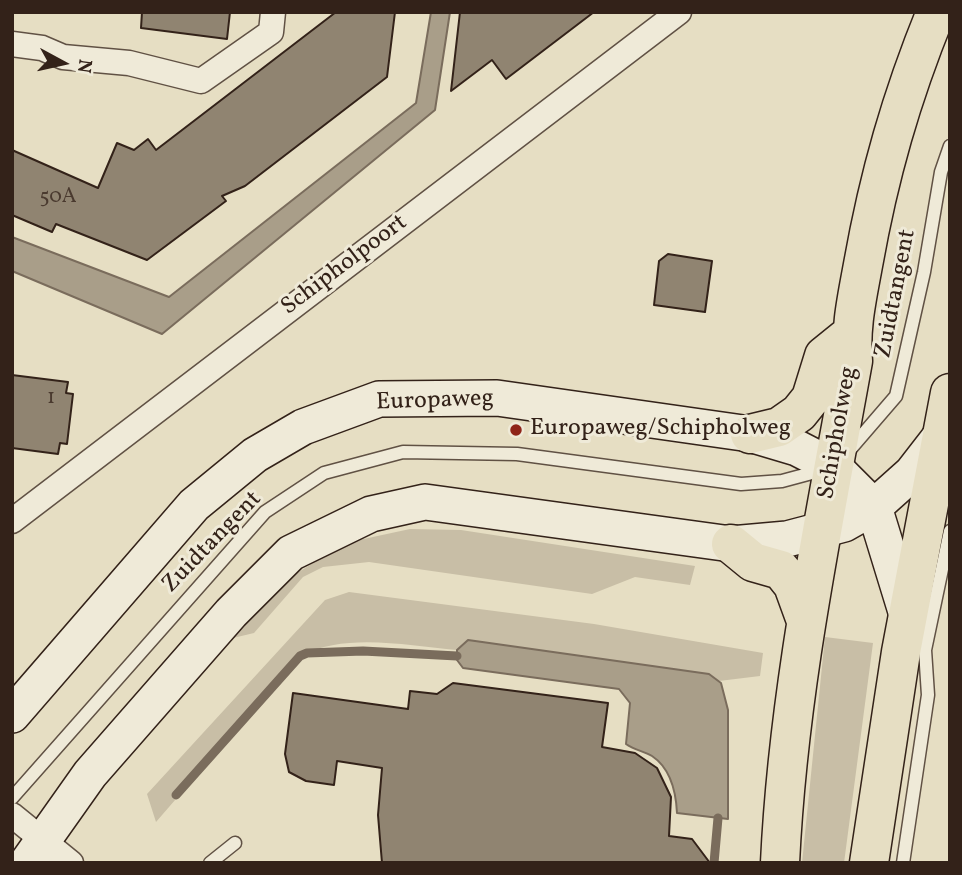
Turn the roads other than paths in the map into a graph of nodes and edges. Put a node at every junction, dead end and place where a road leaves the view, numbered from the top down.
1 (273, 12) edge
2 (679, 12) edge
3 (936, 12) edge
4 (12, 44) edge
5 (950, 146) edge
6 (850, 335) junction
7 (950, 393) edge
8 (943, 433) junction
9 (750, 434) junction
10 (834, 467) junction
11 (874, 508) junction
12 (12, 521) edge
13 (822, 531) junction
14 (950, 531) edge
15 (731, 544) junction
16 (805, 618) junction
17 (917, 634) junction
18 (12, 715) edge
19 (12, 798) edge
20 (12, 815) edge
21 (235, 843) dead end
22 (48, 856) edge
23 (210, 863) edge
24 (780, 863) edge
25 (869, 863) edge
26 (903, 863) edge

1 - 4 street
2 - 12 street, Schipholpoort
3 - 6 main road, Schipholweg
5 - 10 lane, Zuidtangent
6 - 9 main road
6 - 10 main road, Schipholweg
7 - 8 main road
8 - 11 main road
8 - 17 main road
9 - 10 main road, Europaweg
9 - 18 main road, Europaweg
10 - 11 main road, Europaweg
10 - 13 main road, Schipholweg
10 - 19 lane, Zuidtangent
11 - 13 main road
11 - 17 main road, Europaweg
13 - 15 main road
13 - 16 main road, Schipholweg
14 - 17 lane
15 - 16 main road
15 - 22 main road
16 - 24 main road, Schipholweg
17 - 25 main road
17 - 26 lane
20 - 22 street
21 - 23 lane

